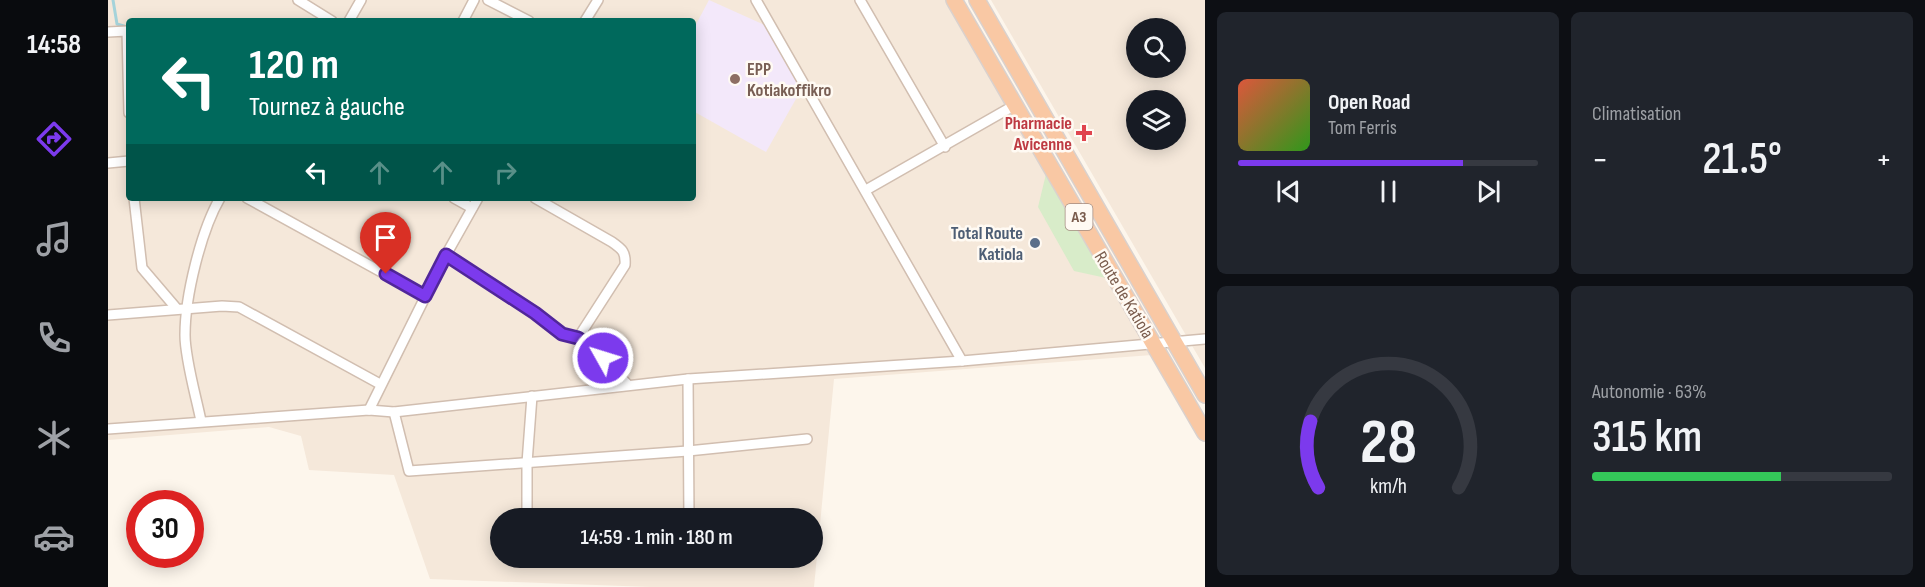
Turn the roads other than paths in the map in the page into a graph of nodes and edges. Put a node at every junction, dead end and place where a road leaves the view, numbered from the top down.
1 (298, 0) edge
2 (361, 0) edge
3 (474, 0) edge
4 (489, 0) edge
5 (598, 0) edge
6 (756, 0) edge
7 (860, 0) edge
8 (954, 0) edge
9 (978, 0) edge
10 (327, 18) edge
11 (351, 18) edge
12 (465, 18) edge
13 (523, 18) edge
14 (587, 18) edge
15 (126, 31) edge
16 (108, 33) edge
17 (1015, 105) junction
18 (945, 147) junction
19 (126, 161) edge
20 (108, 163) edge
21 (866, 190) junction
22 (134, 201) edge
23 (218, 201) edge
24 (252, 201) edge
25 (459, 201) edge
26 (476, 201) edge
27 (540, 201) edge
28 (472, 208) junction
29 (446, 255) junction
30 (425, 296) junction
31 (187, 308) junction
32 (177, 309) junction
33 (108, 315) edge
34 (578, 338) junction
35 (1205, 339) edge
36 (1175, 342) junction
37 (1154, 344) junction
38 (962, 361) junction
39 (688, 379) junction
40 (380, 384) junction
41 (628, 385) junction
42 (1205, 395) edge
43 (532, 396) junction
44 (369, 410) junction
45 (394, 411) junction
46 (201, 421) junction
47 (108, 429) edge
48 (1205, 433) edge
49 (807, 439) dead end
50 (688, 451) junction
51 (527, 463) junction
52 (527, 508) edge
53 (689, 508) edge

1 - 10 street
2 - 11 street
3 - 12 street
4 - 13 street
5 - 14 street
6 - 21 street
7 - 18 street
8 - 17 highway, Route de Katiola / A3
9 - 36 highway, Route de Katiola / A3
15 - 16 street
17 - 18 street
17 - 37 highway, Route de Katiola / A3
18 - 21 street
19 - 20 street
21 - 38 street
22 - 32 street
23 - 31 street
24 - 30 street
25 - 28 street
26 - 28 street
27 - 34 street
28 - 29 street
29 - 30 street
29 - 34 street
30 - 40 street
31 - 32 street
31 - 40 street
31 - 46 street
32 - 33 street
34 - 41 street
35 - 36 street
36 - 37 street
36 - 42 highway, Route de Katiola / A3
37 - 38 street
37 - 48 highway, Route de Katiola / A3
38 - 39 street
39 - 41 street
39 - 50 street
40 - 44 street
41 - 43 street
43 - 45 street
43 - 51 street
44 - 45 street
44 - 46 street
45 - 51 street
46 - 47 street
49 - 50 street
50 - 51 street
50 - 53 street
51 - 52 street

